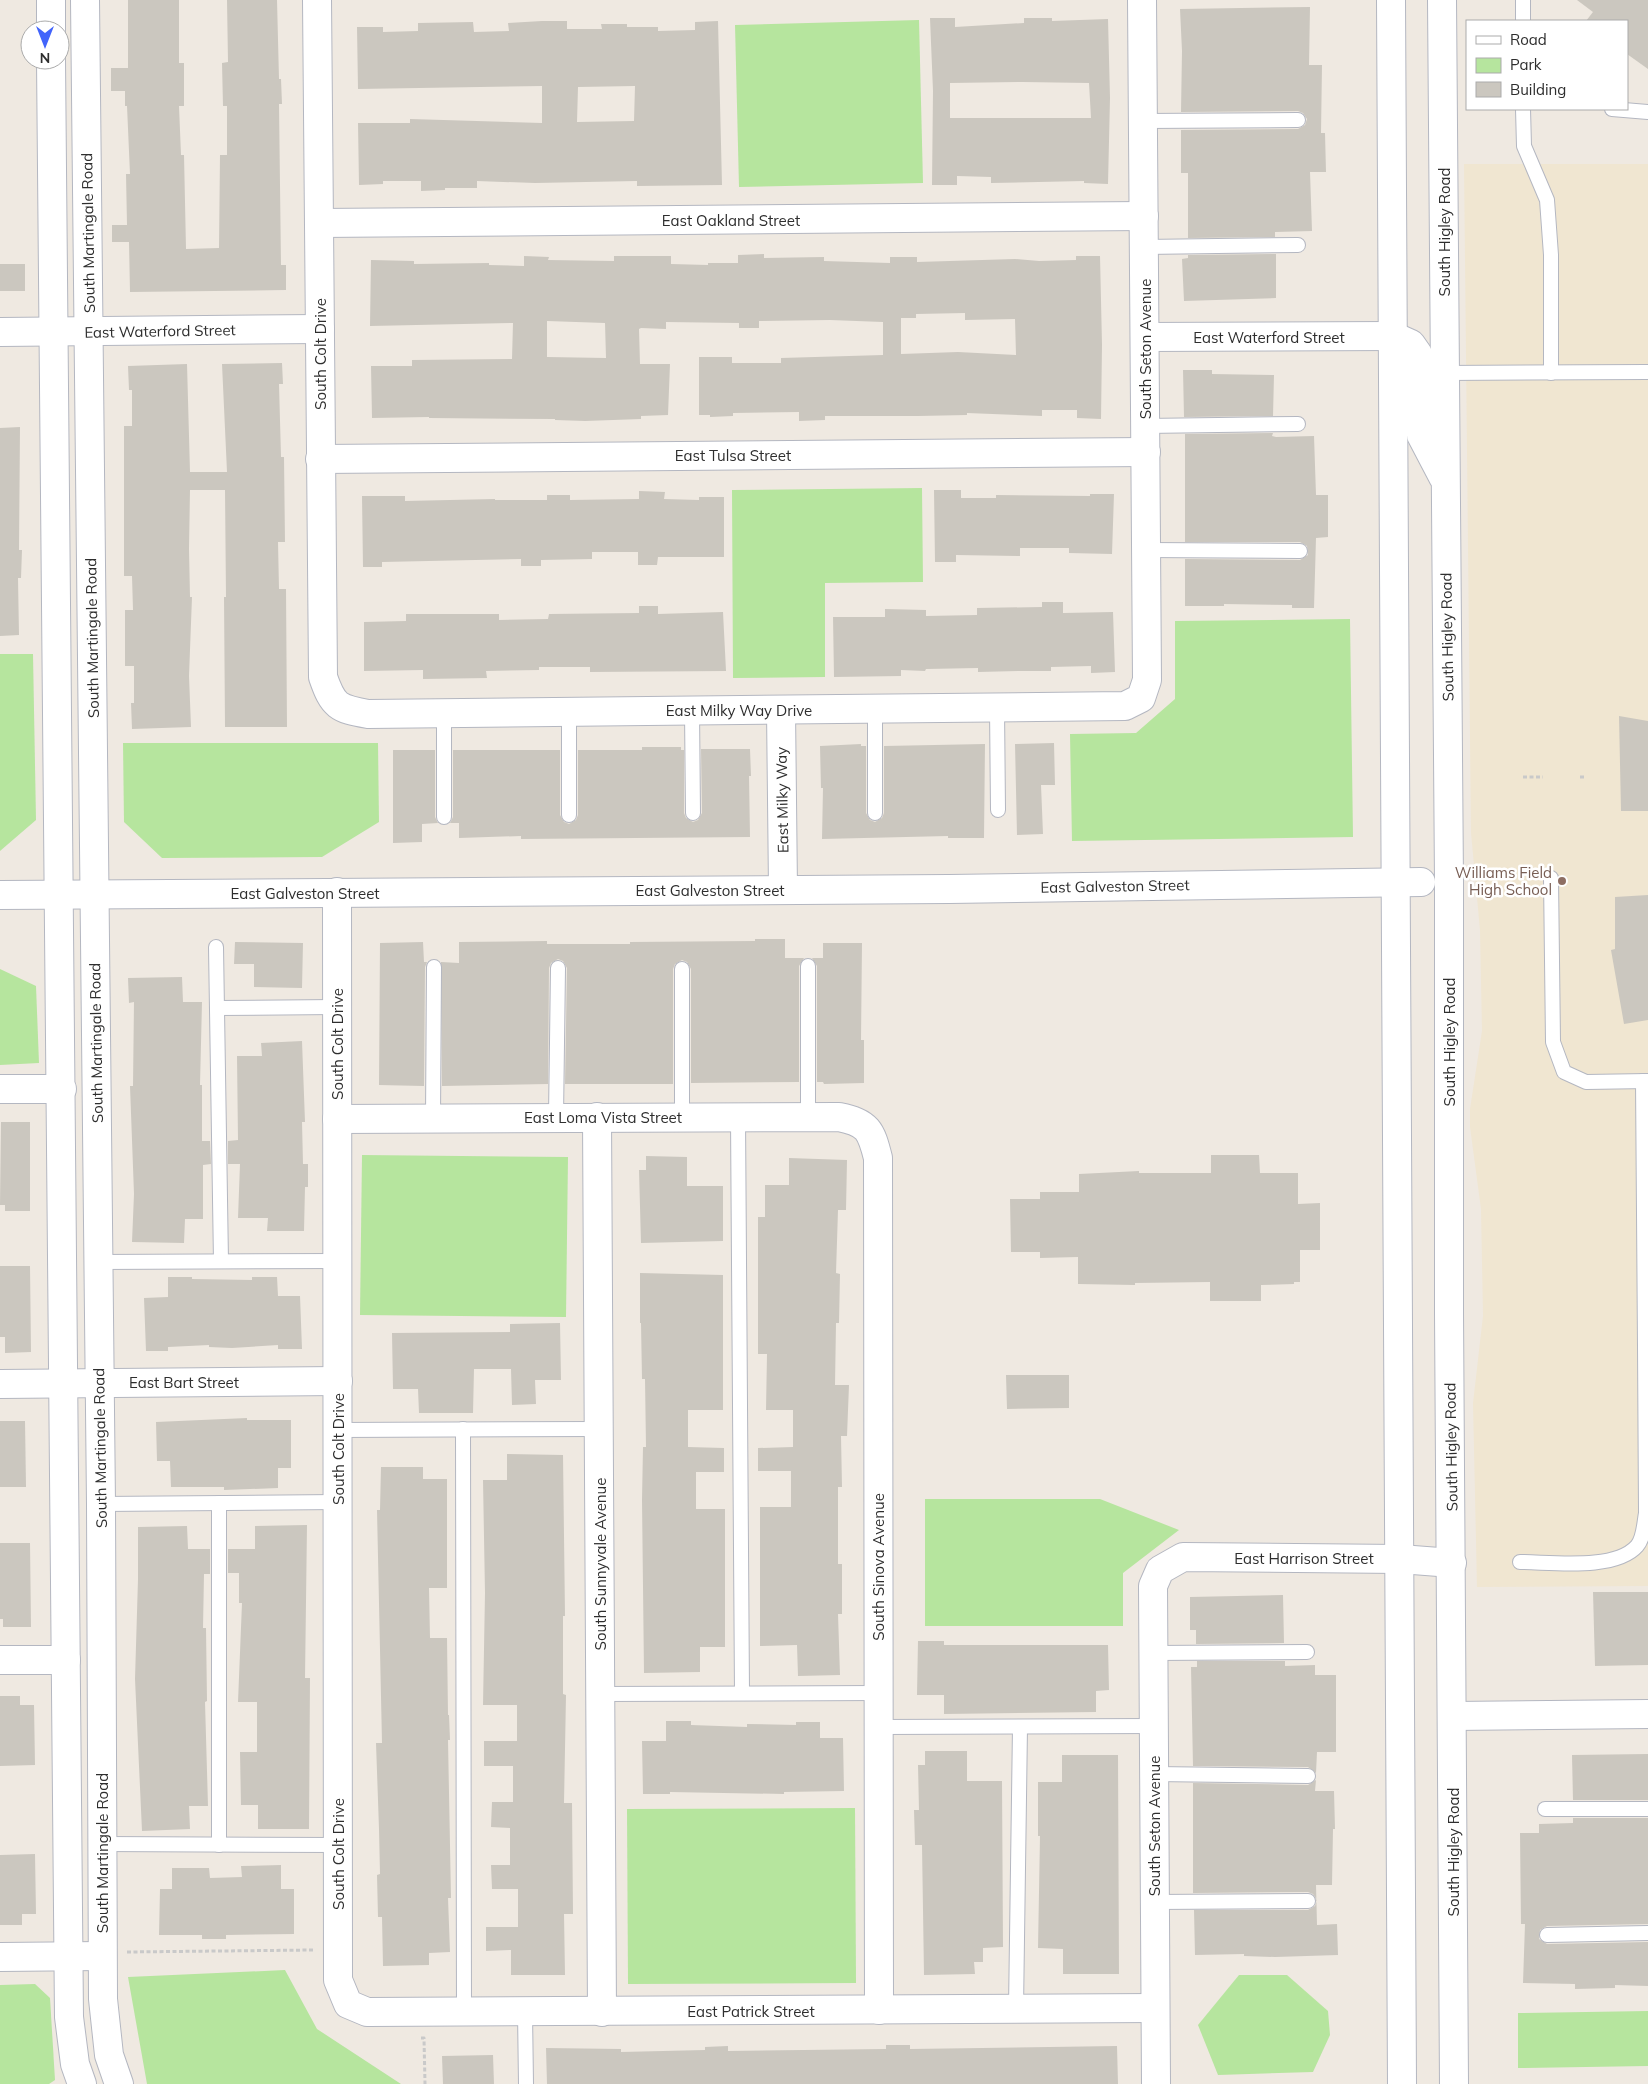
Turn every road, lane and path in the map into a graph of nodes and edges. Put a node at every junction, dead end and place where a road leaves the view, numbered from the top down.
1 (51, 0) edge
2 (85, 0) edge
3 (316, 0) edge
4 (1142, 0) edge
5 (1391, 0) edge
6 (1442, 0) edge
7 (1523, 0) edge
8 (51, 20) edge
9 (1523, 20) edge
10 (51, 70) edge
11 (1523, 110) edge
12 (1624, 110) edge
13 (1648, 112) edge
14 (1298, 120) dead end
15 (1143, 121) junction
16 (1144, 216) junction
17 (319, 223) junction
18 (1298, 245) dead end
19 (1144, 247) junction
20 (320, 329) junction
21 (89, 331) junction
22 (0, 332) edge
23 (54, 332) junction
24 (1394, 336) junction
25 (1145, 337) junction
26 (1648, 372) edge
27 (1444, 373) junction
28 (1551, 373) junction
29 (1298, 424) dead end
30 (1146, 439) junction
31 (320, 459) junction
32 (1445, 481) junction
33 (1146, 550) junction
34 (1300, 551) dead end
35 (1141, 698) joint
36 (337, 704) joint
37 (997, 708) junction
38 (874, 709) junction
39 (692, 710) junction
40 (781, 710) junction
41 (569, 712) junction
42 (444, 713) junction
43 (1523, 777) dead end
44 (1543, 777) dead end
45 (998, 810) dead end
46 (693, 813) dead end
47 (874, 813) dead end
48 (568, 815) dead end
49 (444, 817) dead end
50 (1551, 878) dead end
51 (1408, 883) junction
52 (783, 889) junction
53 (337, 892) junction
54 (95, 894) junction
55 (0, 895) edge
56 (59, 895) junction
57 (216, 947) dead end
58 (808, 966) dead end
59 (434, 967) dead end
60 (558, 968) dead end
61 (682, 969) dead end
62 (336, 1007) junction
63 (217, 1008) junction
64 (1645, 1081) edge
65 (0, 1089) edge
66 (62, 1089) junction
67 (556, 1117) junction
68 (597, 1117) junction
69 (682, 1117) junction
70 (738, 1117) junction
71 (808, 1117) junction
72 (337, 1118) junction
73 (433, 1118) junction
74 (866, 1127) joint
75 (221, 1261) junction
76 (338, 1261) junction
77 (98, 1262) junction
78 (1646, 1346) edge
79 (338, 1381) junction
80 (63, 1383) junction
81 (99, 1383) junction
82 (0, 1384) edge
83 (464, 1429) junction
84 (599, 1429) junction
85 (338, 1430) junction
86 (338, 1502) junction
87 (219, 1503) junction
88 (101, 1504) junction
89 (1400, 1559) junction
90 (1520, 1562) dead end
91 (1452, 1563) junction
92 (1160, 1570) joint
93 (1306, 1652) dead end
94 (1154, 1653) junction
95 (0, 1660) edge
96 (66, 1660) junction
97 (879, 1693) junction
98 (600, 1694) junction
99 (742, 1694) junction
100 (1648, 1714) edge
101 (1453, 1716) junction
102 (1154, 1726) junction
103 (879, 1727) junction
104 (1020, 1727) junction
105 (1154, 1774) junction
106 (1308, 1776) dead end
107 (1545, 1809) dead end
108 (1648, 1809) edge
109 (102, 1844) junction
110 (219, 1845) junction
111 (338, 1845) junction
112 (1308, 1901) dead end
113 (1155, 1902) junction
114 (1648, 1933) edge
115 (1547, 1934) dead end
116 (126, 1942) dead end
117 (322, 1950) dead end
118 (69, 1956) junction
119 (102, 1956) junction
120 (0, 1957) edge
121 (348, 2004) joint
122 (1155, 2008) junction
123 (1016, 2009) junction
124 (879, 2010) junction
125 (464, 2012) junction
126 (525, 2012) junction
127 (602, 2012) junction
128 (415, 2038) dead end
129 (82, 2084) edge
130 (119, 2084) edge
131 (425, 2084) edge
132 (526, 2084) edge
133 (1156, 2084) edge
134 (1402, 2084) edge
135 (1454, 2084) edge

1 - 8 street
2 - 21 street, South Martingale Road
3 - 17 street, South Colt Drive
4 - 15 street, South Seton Avenue
5 - 24 street
6 - 27 street, South Higley Road
7 - 9 lane
10 - 23 street
11 - 28 lane
12 - 13 lane
14 - 15 lane
15 - 16 street, South Seton Avenue
16 - 17 street, East Oakland Street
16 - 19 street, South Seton Avenue
17 - 20 street, South Colt Drive
18 - 19 lane
19 - 25 street, South Seton Avenue
20 - 21 street, East Waterford Street
20 - 31 street, South Colt Drive
21 - 23 street, East Waterford Street
21 - 54 street, South Martingale Road
22 - 23 street, East Waterford Street
23 - 56 street
24 - 25 street, East Waterford Street
24 - 32 street
24 - 51 street
25 - 30 street, South Seton Avenue
26 - 28 lane
27 - 28 lane
27 - 32 street, South Higley Road
29 - 30 lane
30 - 31 street, East Tulsa Street
30 - 33 street, South Seton Avenue
31 - 36 street, South Colt Drive
32 - 91 street, South Higley Road
33 - 34 lane
33 - 35 street, South Seton Avenue
35 - 37 street, East Milky Way Drive
36 - 42 street, East Milky Way Drive
37 - 38 street, East Milky Way Drive
37 - 45 lane
38 - 40 street, East Milky Way Drive
38 - 47 lane
39 - 40 street, East Milky Way Drive
39 - 41 street, East Milky Way Drive
39 - 46 lane
40 - 52 street, East Milky Way
41 - 42 street, East Milky Way Drive
41 - 48 lane
42 - 49 lane
43 - 44 path
50 - 64 lane
51 - 52 street, East Galveston Street
51 - 89 street
52 - 53 street, East Galveston Street
53 - 54 street, East Galveston Street
53 - 62 street, South Colt Drive
54 - 56 street, East Galveston Street
54 - 77 street, South Martingale Road
55 - 56 street, East Galveston Street
56 - 66 street
57 - 63 lane
58 - 71 lane
59 - 73 lane
60 - 67 lane
61 - 69 lane
62 - 63 lane
62 - 72 street, South Colt Drive
63 - 75 lane
64 - 78 lane
65 - 66 street
66 - 80 street
67 - 68 street, East Loma Vista Street
67 - 73 street, East Loma Vista Street
68 - 69 street, East Loma Vista Street
68 - 84 street, South Sunnyvale Avenue
69 - 70 street, East Loma Vista Street
70 - 71 street, East Loma Vista Street
70 - 99 lane
71 - 74 street, East Loma Vista Street
72 - 73 street, East Loma Vista Street
72 - 76 street, South Colt Drive
74 - 97 street, South Sinova Avenue
75 - 76 lane
75 - 77 lane
76 - 79 street, South Colt Drive
77 - 81 street, South Martingale Road
78 - 90 lane
79 - 81 street, East Bart Street
79 - 85 street, South Colt Drive
80 - 81 street, East Bart Street
80 - 82 street, East Bart Street
80 - 96 street
81 - 88 street, South Martingale Road
83 - 84 lane
83 - 85 lane
83 - 125 lane
84 - 98 street, South Sunnyvale Avenue
85 - 86 street, South Colt Drive
86 - 87 lane
86 - 111 street, South Colt Drive
87 - 88 lane
87 - 110 lane
88 - 109 street, South Martingale Road
89 - 91 street, East Harrison Street
89 - 92 street, East Harrison Street
89 - 134 street
91 - 101 street, South Higley Road
92 - 94 street, South Seton Avenue
93 - 94 lane
94 - 102 street, South Seton Avenue
95 - 96 street
96 - 118 street
97 - 99 lane
97 - 103 street, South Sinova Avenue
98 - 99 lane
98 - 127 street, South Sunnyvale Avenue
100 - 101 street
101 - 135 street, South Higley Road
102 - 104 lane
102 - 105 street, South Seton Avenue
103 - 104 lane
103 - 124 street, South Sinova Avenue
104 - 123 lane
105 - 106 lane
105 - 113 street, South Seton Avenue
107 - 108 lane
109 - 110 lane
109 - 119 street, South Martingale Road
110 - 111 lane
111 - 121 street, South Colt Drive
112 - 113 lane
113 - 122 street, South Seton Avenue
114 - 115 lane
116 - 117 path
118 - 119 street
118 - 120 street
118 - 129 street
119 - 130 street, South Martingale Road
121 - 125 street, East Patrick Street
122 - 123 street, East Patrick Street
122 - 133 street, South Seton Avenue
123 - 124 street, East Patrick Street
124 - 127 street, East Patrick Street
125 - 126 street, East Patrick Street
126 - 127 street, East Patrick Street
126 - 132 lane
128 - 131 path

